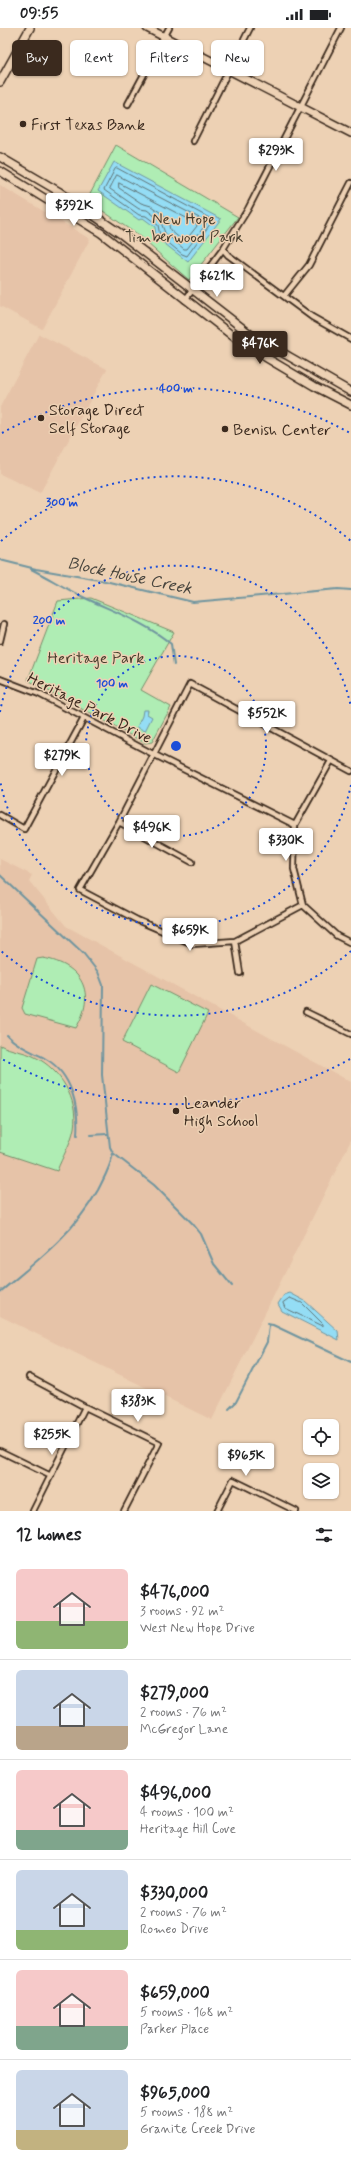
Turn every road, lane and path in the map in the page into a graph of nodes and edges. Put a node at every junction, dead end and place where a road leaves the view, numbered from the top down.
1 (30, 28) edge
2 (147, 28) edge
3 (169, 28) edge
4 (250, 28) edge
5 (341, 28) edge
6 (165, 37) junction
7 (244, 40) edge
8 (211, 60) edge
9 (225, 76) edge
10 (241, 76) edge
11 (0, 82) edge
12 (128, 104) dead end
13 (300, 108) junction
14 (351, 133) edge
15 (193, 141) dead end
16 (0, 157) edge
17 (0, 171) edge
18 (351, 183) edge
19 (223, 249) junction
20 (192, 290) junction
21 (284, 296) junction
22 (185, 300) junction
23 (351, 339) edge
24 (351, 392) edge
25 (351, 405) edge
26 (4, 624) dead end
27 (0, 642) edge
28 (0, 679) edge
29 (84, 718) junction
30 (153, 754) junction
31 (331, 761) junction
32 (351, 771) edge
33 (0, 815) edge
34 (119, 822) junction
35 (295, 825) junction
36 (192, 862) dead end
37 (304, 905) junction
38 (235, 941) junction
39 (351, 943) edge
40 (240, 973) dead end
41 (306, 1012) dead end
42 (351, 1034) edge
43 (29, 1378) dead end
44 (85, 1407) junction
45 (0, 1451) edge
46 (51, 1476) junction
47 (34, 1511) edge
48 (124, 1511) edge
49 (216, 1511) edge
50 (296, 1511) edge

1 - 11 main road
2 - 6 main road
3 - 6 street
4 - 7 street
5 - 13 street
6 - 8 main road
6 - 12 street
9 - 15 street
10 - 13 main road
13 - 14 main road
13 - 19 street
16 - 20 main road
17 - 22 main road
18 - 21 street
19 - 20 street
19 - 21 street
20 - 22 street
20 - 24 main road
21 - 23 street
22 - 25 main road
26 - 27 street
28 - 29 street, Heritage Park Drive
29 - 30 street, Heritage Park Drive
29 - 33 street
30 - 31 street
30 - 34 street
30 - 35 street, Heritage Park Drive
31 - 32 street
31 - 35 street
34 - 36 street
34 - 38 street
35 - 37 street
37 - 38 street
37 - 39 street
38 - 40 street
41 - 42 street
43 - 44 street
44 - 46 street
44 - 48 street
45 - 46 street
46 - 47 street
49 - 50 street

